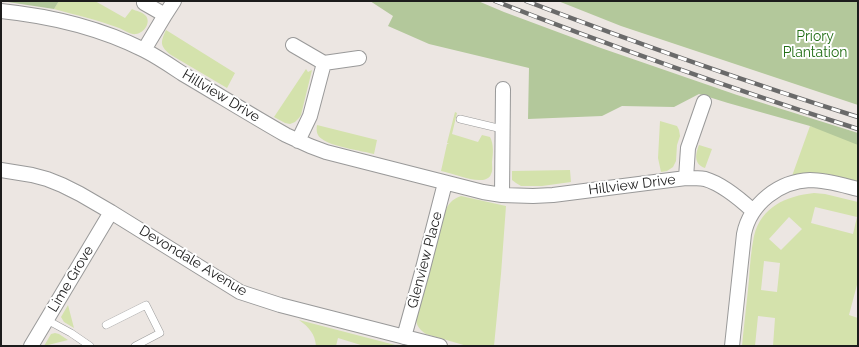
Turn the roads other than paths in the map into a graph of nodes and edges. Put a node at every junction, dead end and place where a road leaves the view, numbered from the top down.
1 (174, 1) edge
2 (144, 4) dead end
3 (1, 11) edge
4 (165, 15) junction
5 (293, 45) dead end
6 (144, 50) junction
7 (359, 58) dead end
8 (324, 63) junction
9 (503, 89) dead end
10 (704, 102) dead end
11 (460, 119) dead end
12 (502, 128) junction
13 (298, 141) junction
14 (1, 170) edge
15 (686, 178) junction
16 (445, 183) junction
17 (858, 189) edge
18 (502, 195) junction
19 (753, 211) junction
20 (111, 212) junction
21 (47, 320) junction
22 (106, 325) dead end
23 (404, 337) junction
24 (31, 346) edge
25 (90, 346) edge
26 (134, 346) edge
27 (440, 346) edge
28 (731, 346) edge

1 - 4 street
2 - 4 street
3 - 6 street, Hillview Drive
4 - 6 street
5 - 8 street
6 - 13 street, Hillview Drive
7 - 8 street
8 - 13 street
9 - 12 street
10 - 15 street
11 - 12 lane
12 - 18 street
13 - 16 street, Hillview Drive
14 - 20 street, Devondale Avenue
15 - 18 street, Hillview Drive
15 - 19 street, Hillview Drive
16 - 18 street, Hillview Drive
16 - 23 street, Glenview Place
17 - 19 street
19 - 28 street
20 - 21 street, Lime Grove
20 - 23 street, Devondale Avenue
21 - 24 street, Lime Grove
21 - 25 lane
22 - 26 lane
23 - 27 street, Devondale Avenue

